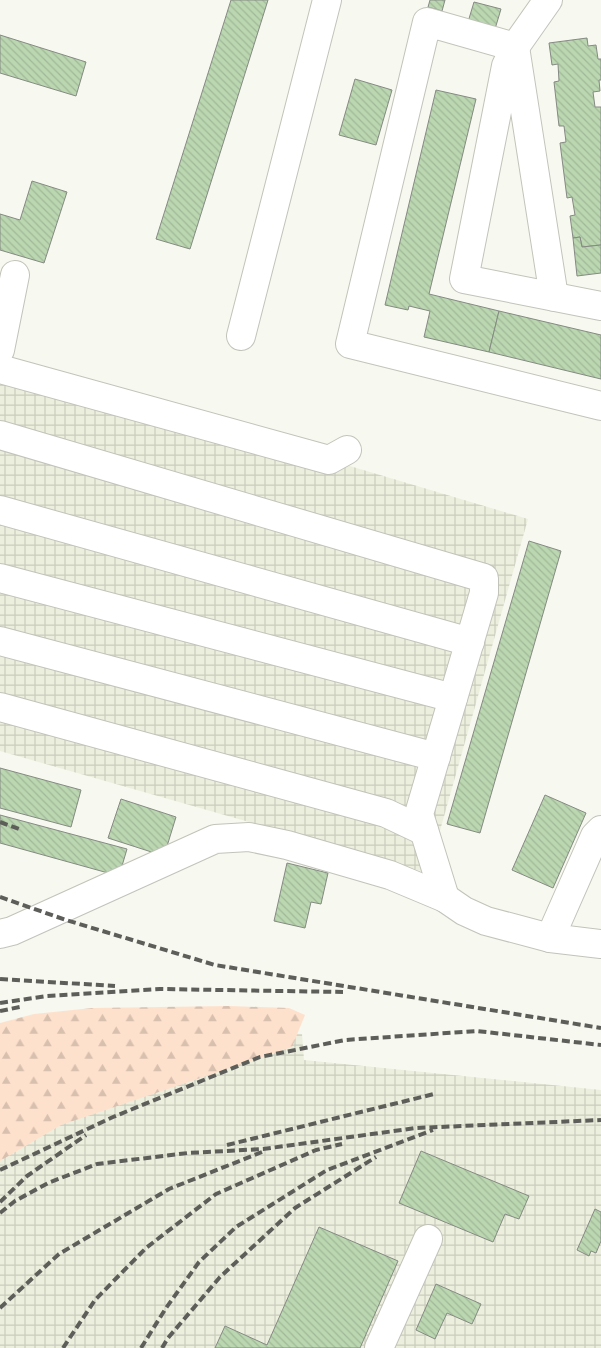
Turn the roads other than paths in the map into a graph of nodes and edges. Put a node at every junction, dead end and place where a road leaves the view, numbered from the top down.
1 (328, 0) edge
2 (548, 0) edge
3 (515, 47) junction
4 (15, 275) dead end
5 (554, 297) junction
6 (601, 306) edge
7 (241, 336) dead end
8 (0, 350) edge
9 (0, 369) edge
10 (601, 406) edge
11 (0, 435) edge
12 (347, 450) dead end
13 (0, 510) edge
14 (0, 578) edge
15 (0, 641) edge
16 (470, 642) junction
17 (453, 698) junction
18 (0, 707) edge
19 (436, 757) junction
20 (601, 830) edge
21 (424, 831) junction
22 (445, 898) junction
23 (0, 934) edge
24 (550, 938) junction
25 (601, 944) edge
26 (428, 1239) dead end
27 (379, 1348) edge

1 - 7 lane
2 - 3 lane
3 - 5 lane
3 - 5 lane
3 - 10 lane
4 - 8 lane
5 - 6 lane
9 - 12 lane
11 - 16 lane
13 - 16 lane
14 - 17 lane
15 - 19 lane
16 - 17 lane
17 - 19 lane
18 - 21 lane
19 - 21 lane
20 - 24 lane
21 - 22 lane
22 - 23 lane
22 - 24 lane
24 - 25 lane
26 - 27 lane

